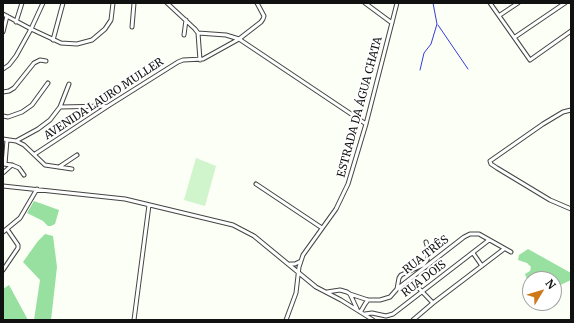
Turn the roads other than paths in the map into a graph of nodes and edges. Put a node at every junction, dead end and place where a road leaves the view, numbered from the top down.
1 (22, 3) edge
2 (43, 3) edge
3 (63, 3) edge
4 (113, 3) edge
5 (134, 3) edge
6 (167, 3) edge
7 (257, 3) edge
8 (365, 3) edge
9 (397, 3) edge
10 (490, 3) edge
11 (518, 3) edge
12 (565, 3) edge
13 (3, 14) edge
14 (500, 15) junction
15 (7, 16) junction
16 (186, 20) junction
17 (16, 22) junction
18 (392, 23) junction
19 (132, 28) dead end
20 (31, 29) junction
21 (3, 32) edge
22 (571, 32) edge
23 (198, 33) junction
24 (184, 35) dead end
25 (515, 37) junction
26 (239, 39) junction
27 (53, 40) junction
28 (46, 60) dead end
29 (200, 60) junction
30 (3, 69) edge
31 (48, 84) dead end
32 (68, 84) dead end
33 (3, 92) edge
34 (108, 106) junction
35 (60, 108) junction
36 (570, 110) edge
37 (3, 116) edge
38 (366, 124) junction
39 (5, 140) edge
40 (16, 141) junction
41 (35, 154) junction
42 (77, 155) dead end
43 (4, 164) edge
44 (12, 165) junction
45 (59, 167) junction
46 (72, 169) dead end
47 (3, 173) edge
48 (24, 175) dead end
49 (256, 184) dead end
50 (3, 186) edge
51 (37, 189) junction
52 (149, 205) junction
53 (571, 209) edge
54 (322, 228) junction
55 (7, 229) junction
56 (3, 232) edge
57 (489, 240) junction
58 (426, 242) dead end
59 (504, 249) junction
60 (511, 252) dead end
61 (473, 253) junction
62 (300, 261) junction
63 (288, 264) junction
64 (426, 264) junction
65 (482, 266) junction
66 (3, 270) edge
67 (299, 272) junction
68 (306, 279) junction
69 (410, 279) junction
70 (297, 284) junction
71 (397, 289) junction
72 (327, 292) junction
73 (422, 292) junction
74 (350, 294) junction
75 (368, 300) junction
76 (433, 303) junction
77 (357, 309) junction
78 (363, 313) junction
79 (134, 320) edge
80 (286, 320) edge
81 (373, 320) edge
82 (413, 320) edge

1 - 17 street
2 - 20 street
3 - 27 street
4 - 27 street
5 - 19 street
6 - 16 street
7 - 26 street
8 - 18 street
9 - 18 street, ESTRADA DA ÁGUA CHATA
10 - 14 street
11 - 14 street
12 - 25 street
13 - 15 street
14 - 25 street
15 - 17 street
15 - 21 street
16 - 23 street
16 - 24 street
17 - 20 street
18 - 38 street, ESTRADA DA ÁGUA CHATA
20 - 27 street
20 - 30 street
22 - 25 street
23 - 26 street
23 - 29 street
26 - 29 street
26 - 38 street
28 - 33 street
29 - 34 street, AVENIDA LAURO MULLER
31 - 37 street
32 - 35 street
34 - 35 street
34 - 41 street, AVENIDA LAURO MULLER
35 - 40 street
36 - 53 street
38 - 54 street, ESTRADA DA ÁGUA CHATA
39 - 40 street
39 - 43 street
40 - 41 street
41 - 45 street
42 - 45 street
43 - 44 street
44 - 47 street
44 - 48 street
45 - 46 street
49 - 54 street
50 - 51 street
51 - 52 street
51 - 55 street
52 - 63 street
52 - 79 street
54 - 62 street, ESTRADA DA ÁGUA CHATA
55 - 56 street
55 - 66 street
57 - 59 street
57 - 61 street, RUA DOIS
57 - 64 street, RUA TRÊS
58 - 64 street
59 - 60 street
59 - 65 street
61 - 65 street
61 - 73 street, RUA DOIS
62 - 63 street
62 - 67 street, ESTRADA DA ÁGUA CHATA
63 - 67 street
64 - 69 street, RUA TRÊS
64 - 71 street
65 - 76 street
67 - 68 street
67 - 70 street, ESTRADA DA ÁGUA CHATA
68 - 70 street
68 - 72 street
69 - 71 street, RUA TRÊS
69 - 73 street
70 - 80 street, ESTRADA DA ÁGUA CHATA
71 - 75 street, RUA TRÊS
72 - 74 street
72 - 77 street
73 - 76 street
73 - 78 street, RUA DOIS
74 - 75 street
74 - 77 street
75 - 78 street
76 - 82 street
77 - 78 street
78 - 81 street

